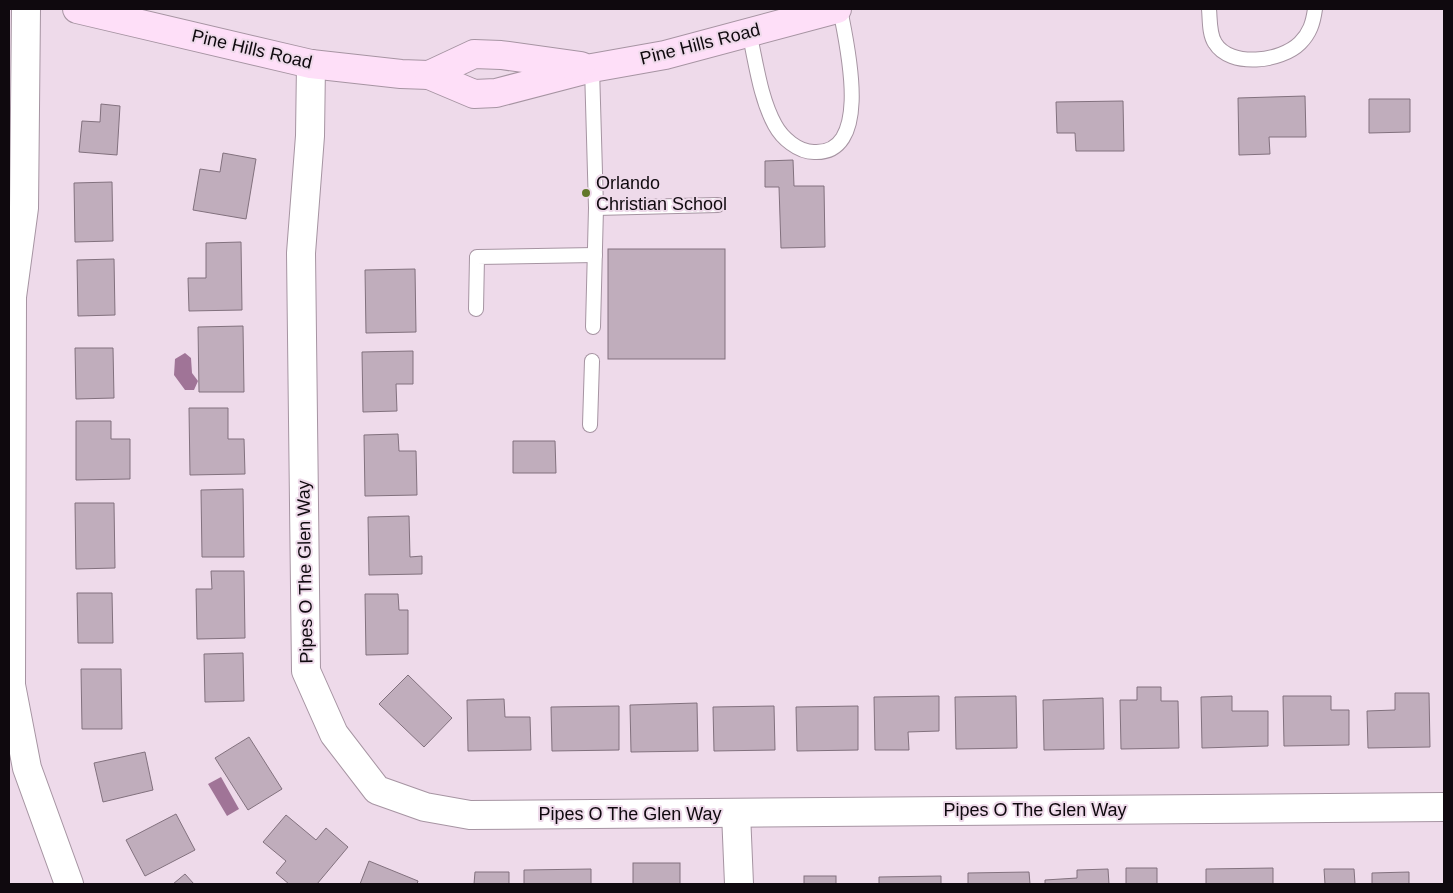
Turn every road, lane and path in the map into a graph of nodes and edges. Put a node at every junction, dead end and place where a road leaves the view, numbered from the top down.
1 (26, 9) edge
2 (76, 9) edge
3 (838, 9) edge
4 (1209, 9) edge
5 (1315, 9) edge
6 (749, 32) junction
7 (311, 64) junction
8 (592, 68) junction
9 (429, 75) junction
10 (718, 205) dead end
11 (596, 208) junction
12 (595, 255) junction
13 (10, 293) edge
14 (476, 309) dead end
15 (593, 327) dead end
16 (592, 361) dead end
17 (590, 425) dead end
18 (1444, 807) edge
19 (736, 813) junction
20 (69, 884) edge
21 (739, 884) edge

1 - 13 street
2 - 7 main road, Pine Hills Road
3 - 6 main road, Pine Hills Road
3 - 6 lane
4 - 5 lane
6 - 8 main road, Pine Hills Road
7 - 9 main road, Pine Hills Road
7 - 19 street, Pipes O The Glen Way
8 - 9 main road, Pine Hills Road
8 - 9 main road, Pine Hills Road
8 - 11 lane
10 - 11 lane
11 - 12 lane
12 - 14 lane
12 - 15 lane
13 - 20 street
16 - 17 lane
18 - 19 street, Pipes O The Glen Way
19 - 21 street

